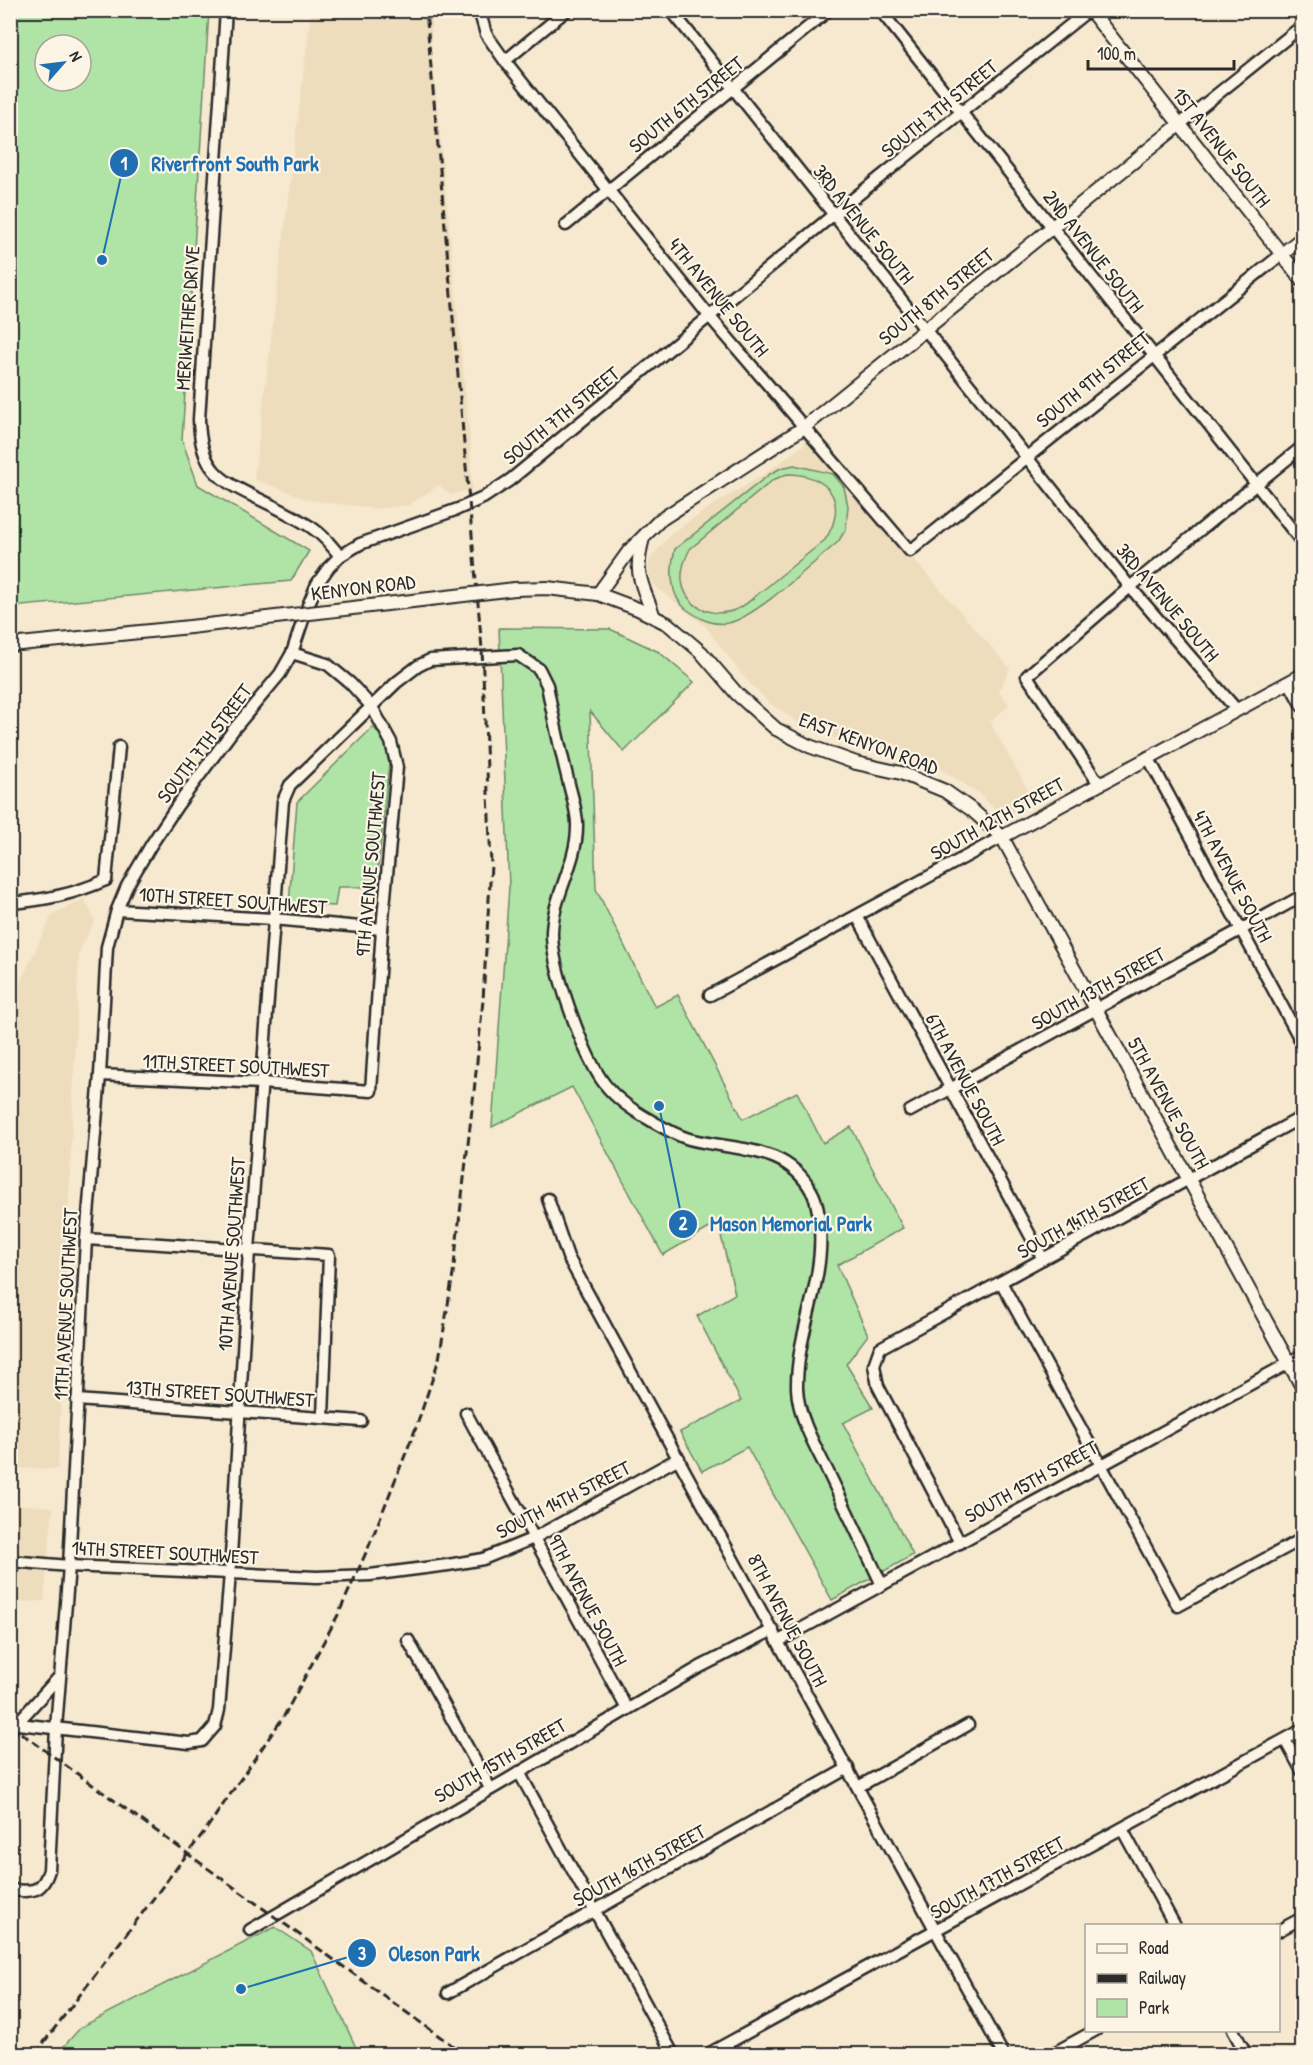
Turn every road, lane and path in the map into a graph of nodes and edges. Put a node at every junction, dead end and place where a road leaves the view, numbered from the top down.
1 (226, 10) edge
2 (479, 10) edge
3 (567, 10) edge
4 (671, 10) edge
5 (829, 10) edge
6 (880, 10) edge
7 (1089, 10) edge
8 (1299, 10) edge
9 (1302, 14) edge
10 (1302, 26) edge
11 (505, 61) junction
12 (732, 89) junction
13 (962, 112) junction
14 (1179, 125) junction
15 (609, 189) junction
16 (833, 215) junction
17 (566, 225) dead end
18 (1052, 227) junction
19 (1302, 238) edge
20 (1282, 254) junction
21 (1302, 280) edge
22 (710, 317) junction
23 (925, 330) junction
24 (1154, 355) junction
25 (803, 428) junction
26 (1302, 447) edge
27 (1027, 457) junction
28 (1257, 484) junction
29 (644, 536) junction
30 (1302, 542) edge
31 (910, 551) joint
32 (340, 556) junction
33 (1130, 587) junction
34 (598, 594) junction
35 (654, 617) junction
36 (10, 645) edge
37 (292, 653) junction
38 (703, 654) joint
39 (1302, 675) edge
40 (1289, 682) junction
41 (1302, 706) edge
42 (372, 707) junction
43 (1236, 709) junction
44 (119, 747) dead end
45 (1148, 757) junction
46 (1099, 784) junction
47 (1002, 837) junction
48 (106, 880) junction
49 (127, 886) junction
50 (1302, 896) edge
51 (10, 903) edge
52 (117, 910) junction
53 (856, 916) junction
54 (273, 919) junction
55 (382, 929) junction
56 (1242, 930) junction
57 (710, 995) dead end
58 (1096, 1009) junction
59 (1302, 1043) edge
60 (100, 1075) junction
61 (261, 1083) junction
62 (951, 1088) junction
63 (371, 1091) joint
64 (910, 1111) dead end
65 (1302, 1118) edge
66 (1189, 1179) junction
67 (548, 1199) dead end
68 (86, 1239) junction
69 (249, 1250) junction
70 (1043, 1259) junction
71 (1000, 1282) junction
72 (1302, 1356) edge
73 (1289, 1363) junction
74 (1302, 1387) edge
75 (77, 1400) junction
76 (239, 1412) junction
77 (465, 1413) dead end
78 (322, 1418) junction
79 (361, 1421) dead end
80 (679, 1458) junction
81 (1101, 1466) junction
82 (534, 1538) junction
83 (1302, 1539) edge
84 (960, 1543) junction
85 (10, 1561) edge
86 (69, 1566) junction
87 (230, 1573) junction
88 (317, 1577) joint
89 (882, 1585) junction
90 (773, 1630) junction
91 (408, 1640) dead end
92 (779, 1641) junction
93 (60, 1677) junction
94 (627, 1710) junction
95 (968, 1725) dead end
96 (14, 1727) edge
97 (56, 1728) junction
98 (1302, 1730) edge
99 (1285, 1740) junction
100 (848, 1768) junction
101 (1302, 1771) edge
102 (519, 1772) junction
103 (858, 1787) junction
104 (490, 1788) junction
105 (1122, 1829) junction
106 (10, 1890) edge
107 (594, 1911) junction
108 (1302, 1918) edge
109 (1174, 1924) edge
110 (250, 1930) dead end
111 (936, 1930) junction
112 (1280, 1930) edge
113 (448, 1993) dead end
114 (1094, 2032) edge
115 (1234, 2032) edge
116 (673, 2055) edge
117 (708, 2055) edge
118 (1003, 2055) edge
119 (1052, 2055) edge
120 (1246, 2055) edge

1 - 32 street, MERIWEITHER DRIVE
2 - 11 street, 4TH AVENUE SOUTH
3 - 11 street
4 - 12 street, 3RD AVENUE SOUTH
5 - 12 street, SOUTH 6TH STREET
6 - 13 street, 2ND AVENUE SOUTH
7 - 13 street, SOUTH 7TH STREET
7 - 14 main road, 1ST AVENUE SOUTH
8 - 9 main road
10 - 14 street, SOUTH 8TH STREET
11 - 15 street, 4TH AVENUE SOUTH
12 - 15 street, SOUTH 6TH STREET
12 - 16 street, 3RD AVENUE SOUTH
13 - 16 street, SOUTH 7TH STREET
13 - 18 street, 2ND AVENUE SOUTH
14 - 18 main road, SOUTH 8TH STREET
14 - 20 main road, 1ST AVENUE SOUTH
15 - 17 street, SOUTH 6TH STREET
15 - 22 street, 4TH AVENUE SOUTH
16 - 22 street, SOUTH 7TH STREET
16 - 23 street, 3RD AVENUE SOUTH
18 - 23 main road, SOUTH 8TH STREET
18 - 24 street, 2ND AVENUE SOUTH
19 - 20 main road, SOUTH 9TH STREET
20 - 21 main road, 1ST AVENUE SOUTH
20 - 24 street, SOUTH 9TH STREET
22 - 25 street, 4TH AVENUE SOUTH
22 - 32 street, SOUTH 7TH STREET
23 - 25 main road, SOUTH 8TH STREET
23 - 27 street, 3RD AVENUE SOUTH
24 - 27 street, SOUTH 9TH STREET
24 - 28 street, 2ND AVENUE SOUTH
25 - 29 main road, SOUTH 8TH STREET
25 - 31 street, 4TH AVENUE SOUTH
26 - 28 street
27 - 31 street, SOUTH 9TH STREET
27 - 33 street, 3RD AVENUE SOUTH
28 - 30 street, 2ND AVENUE SOUTH
28 - 33 street
29 - 34 main road, SOUTH 8TH STREET
29 - 35 main road
32 - 37 street, SOUTH 7TH STREET
33 - 43 street, 3RD AVENUE SOUTH
33 - 46 street
34 - 35 main road, KENYON ROAD
34 - 36 main road, KENYON ROAD, bridge
35 - 38 main road, KENYON ROAD
37 - 42 street, 9TH AVENUE SOUTHWEST
37 - 49 street, SOUTH 7TH STREET
38 - 47 main road, EAST KENYON ROAD
39 - 40 main road, SOUTH 12TH STREET
40 - 41 street
40 - 43 main road, SOUTH 12TH STREET
42 - 54 street, 10TH AVENUE SOUTHWEST
42 - 55 street, 9TH AVENUE SOUTHWEST
42 - 89 street
43 - 45 main road, SOUTH 12TH STREET
44 - 48 street
45 - 46 main road, SOUTH 12TH STREET
45 - 56 street, 4TH AVENUE SOUTH
46 - 47 main road, SOUTH 12TH STREET
47 - 53 street, SOUTH 12TH STREET
47 - 58 main road, 5TH AVENUE SOUTH
48 - 49 street
48 - 51 street
49 - 52 street, 11TH AVENUE SOUTHWEST
50 - 56 street, SOUTH 13TH STREET
52 - 54 street, 10TH STREET SOUTHWEST
52 - 60 street, 11TH AVENUE SOUTHWEST
53 - 57 street, SOUTH 12TH STREET
53 - 62 street, 6TH AVENUE SOUTH
54 - 55 street, 10TH STREET SOUTHWEST
54 - 61 street, 10TH AVENUE SOUTHWEST
55 - 63 street, 9TH AVENUE SOUTHWEST
56 - 58 street, SOUTH 13TH STREET
56 - 59 street, 4TH AVENUE SOUTH
58 - 62 street, SOUTH 13TH STREET
58 - 66 main road, 5TH AVENUE SOUTH
60 - 61 street, 11TH STREET SOUTHWEST
60 - 68 street, 11TH AVENUE SOUTHWEST
61 - 63 street, 11TH STREET SOUTHWEST
61 - 69 street, 10TH AVENUE SOUTHWEST
62 - 64 street, SOUTH 13TH STREET
62 - 70 street, 6TH AVENUE SOUTH
65 - 66 street, SOUTH 14TH STREET
66 - 70 street, SOUTH 14TH STREET
66 - 73 main road, 5TH AVENUE SOUTH
67 - 80 street, 8TH AVENUE SOUTH
68 - 69 street
68 - 75 street, 11TH AVENUE SOUTHWEST
69 - 76 street, 10TH AVENUE SOUTHWEST
69 - 78 street
70 - 71 street, SOUTH 14TH STREET
71 - 81 street
71 - 84 street, SOUTH 14TH STREET
72 - 73 main road, SOUTH 15TH STREET
73 - 74 main road, 5TH AVENUE SOUTH
73 - 81 street, SOUTH 15TH STREET
75 - 76 street, 13TH STREET SOUTHWEST
75 - 86 street, 11TH AVENUE SOUTHWEST
76 - 78 street, 13TH STREET SOUTHWEST
76 - 87 street, 10TH AVENUE SOUTHWEST
77 - 82 street, 9TH AVENUE SOUTH
78 - 79 street, 13TH STREET SOUTHWEST
80 - 82 street, SOUTH 14TH STREET
80 - 90 street, 8TH AVENUE SOUTH
81 - 83 street
81 - 84 street, SOUTH 15TH STREET
82 - 88 street, SOUTH 14TH STREET
82 - 94 street, 9TH AVENUE SOUTH
84 - 89 street, SOUTH 15TH STREET
85 - 86 street, 14TH STREET SOUTHWEST
86 - 87 street, 14TH STREET SOUTHWEST
86 - 93 street, 11TH AVENUE SOUTHWEST
87 - 88 street, 14TH STREET SOUTHWEST
87 - 97 street, 10TH AVENUE SOUTHWEST
89 - 92 street, SOUTH 15TH STREET
90 - 92 street, 8TH AVENUE SOUTH
90 - 94 street, SOUTH 15TH STREET
91 - 104 street
92 - 100 street, 8TH AVENUE SOUTH
93 - 96 street
93 - 97 street, 11TH AVENUE SOUTHWEST
94 - 102 street, SOUTH 15TH STREET
95 - 103 street
96 - 97 street
97 - 106 street, 11TH AVENUE SOUTHWEST
98 - 99 street, SOUTH 17TH STREET
99 - 101 street
99 - 105 street, SOUTH 17TH STREET
100 - 103 street, 8TH AVENUE SOUTH
100 - 107 street, SOUTH 16TH STREET
102 - 104 street, SOUTH 15TH STREET
102 - 107 street
103 - 111 street, 8TH AVENUE SOUTH
104 - 110 street, SOUTH 15TH STREET
105 - 109 street
105 - 111 street, SOUTH 17TH STREET
107 - 113 street, SOUTH 16TH STREET
107 - 116 street
108 - 112 street
111 - 117 street, SOUTH 17TH STREET
111 - 118 street, 8TH AVENUE SOUTH
114 - 119 street
115 - 120 street

